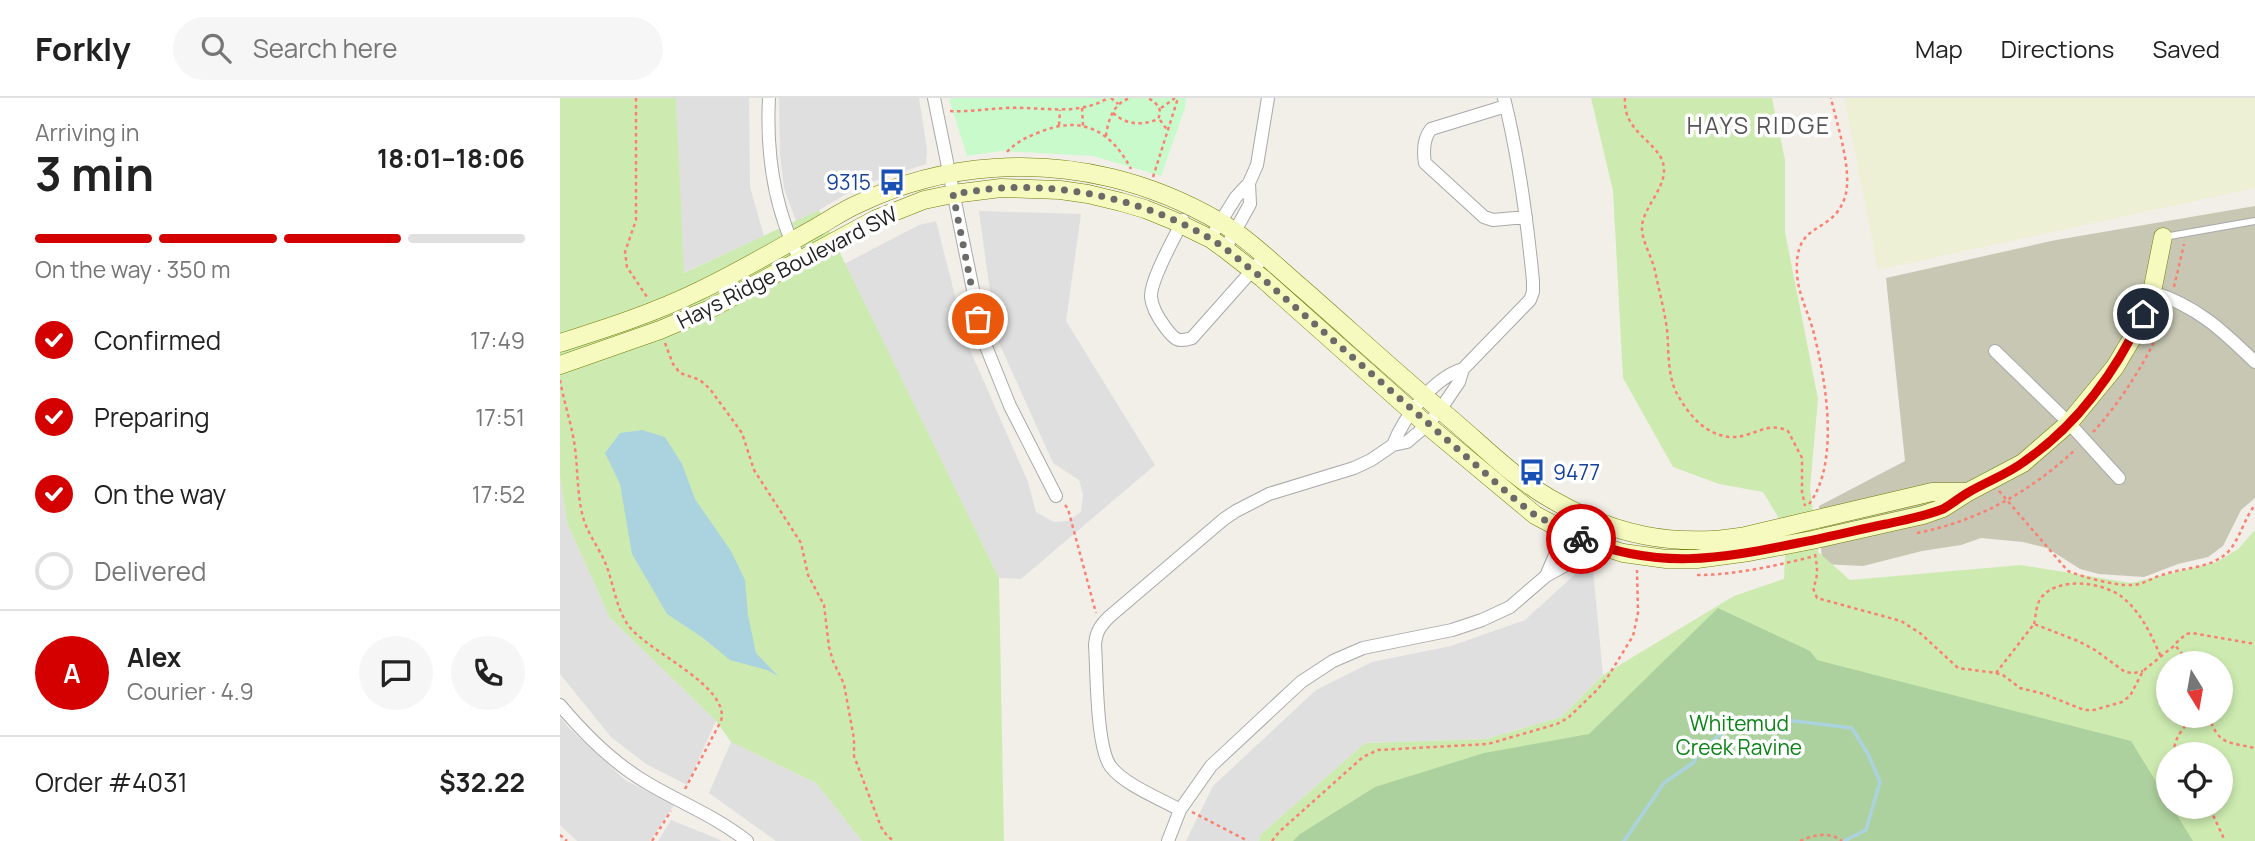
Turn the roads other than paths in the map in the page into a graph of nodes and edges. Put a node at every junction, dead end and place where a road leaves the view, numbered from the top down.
1 (769, 98) edge
2 (1268, 98) edge
3 (1505, 102) edge
4 (935, 104) edge
5 (949, 174) junction
6 (1249, 183) junction
7 (953, 194) junction
8 (1189, 207) junction
9 (1526, 217) junction
10 (2255, 221) edge
11 (1219, 222) junction
12 (1181, 225) junction
13 (1235, 232) junction
14 (2163, 237) joint
15 (791, 242) junction
16 (1218, 244) junction
17 (800, 260) junction
18 (1258, 264) junction
19 (2152, 292) junction
20 (560, 343) edge
21 (1995, 351) dead end
22 (2255, 362) edge
23 (560, 365) edge
24 (1463, 369) junction
25 (1424, 396) junction
26 (1440, 410) junction
27 (1413, 411) junction
28 (2069, 423) junction
29 (1427, 425) junction
30 (1393, 445) junction
31 (2119, 478) dead end
32 (1968, 492) junction
33 (1056, 496) road end
34 (1585, 517) junction
35 (1575, 536) junction
36 (560, 705) edge
37 (1181, 808) junction
38 (747, 841) edge
39 (1168, 841) edge

1 - 15 street
2 - 6 street
3 - 9 street
3 - 9 street
4 - 5 street
5 - 7 street
5 - 8 street, Hays Ridge Boulevard SW
5 - 15 street, Hays Ridge Boulevard SW
6 - 11 street
6 - 13 street
7 - 12 street, Hays Ridge Boulevard SW
7 - 17 street, Hays Ridge Boulevard SW
7 - 33 street
8 - 11 street, Hays Ridge Boulevard SW
8 - 12 street
9 - 24 street
10 - 14 lane
11 - 13 street, Hays Ridge Boulevard SW
11 - 16 street
12 - 16 street, Hays Ridge Boulevard SW
12 - 18 street
13 - 16 street
13 - 18 street, Hays Ridge Boulevard SW
14 - 19 street, Hays Ridge Boulevard SW
15 - 17 street
15 - 20 street, Hays Ridge Boulevard SW
16 - 18 street, Hays Ridge Boulevard SW
17 - 23 street, Hays Ridge Boulevard SW
18 - 25 street, Hays Ridge Boulevard SW
18 - 27 street, Hays Ridge Boulevard SW
19 - 22 street
19 - 28 street, Hays Ridge Boulevard SW
21 - 28 street
24 - 25 street
24 - 26 street
25 - 26 street, Hays Ridge Boulevard SW
25 - 27 street
26 - 29 street
26 - 34 street, Hays Ridge Boulevard SW
27 - 29 street, Hays Ridge Boulevard SW
27 - 30 street
28 - 31 street
28 - 32 street, Hays Ridge Boulevard SW
29 - 30 street
29 - 35 street, Hays Ridge Boulevard SW
30 - 37 street
32 - 34 street, Hays Ridge Boulevard SW
32 - 35 street, Hays Ridge Boulevard SW
34 - 35 street
35 - 37 street
36 - 38 street
37 - 39 street

